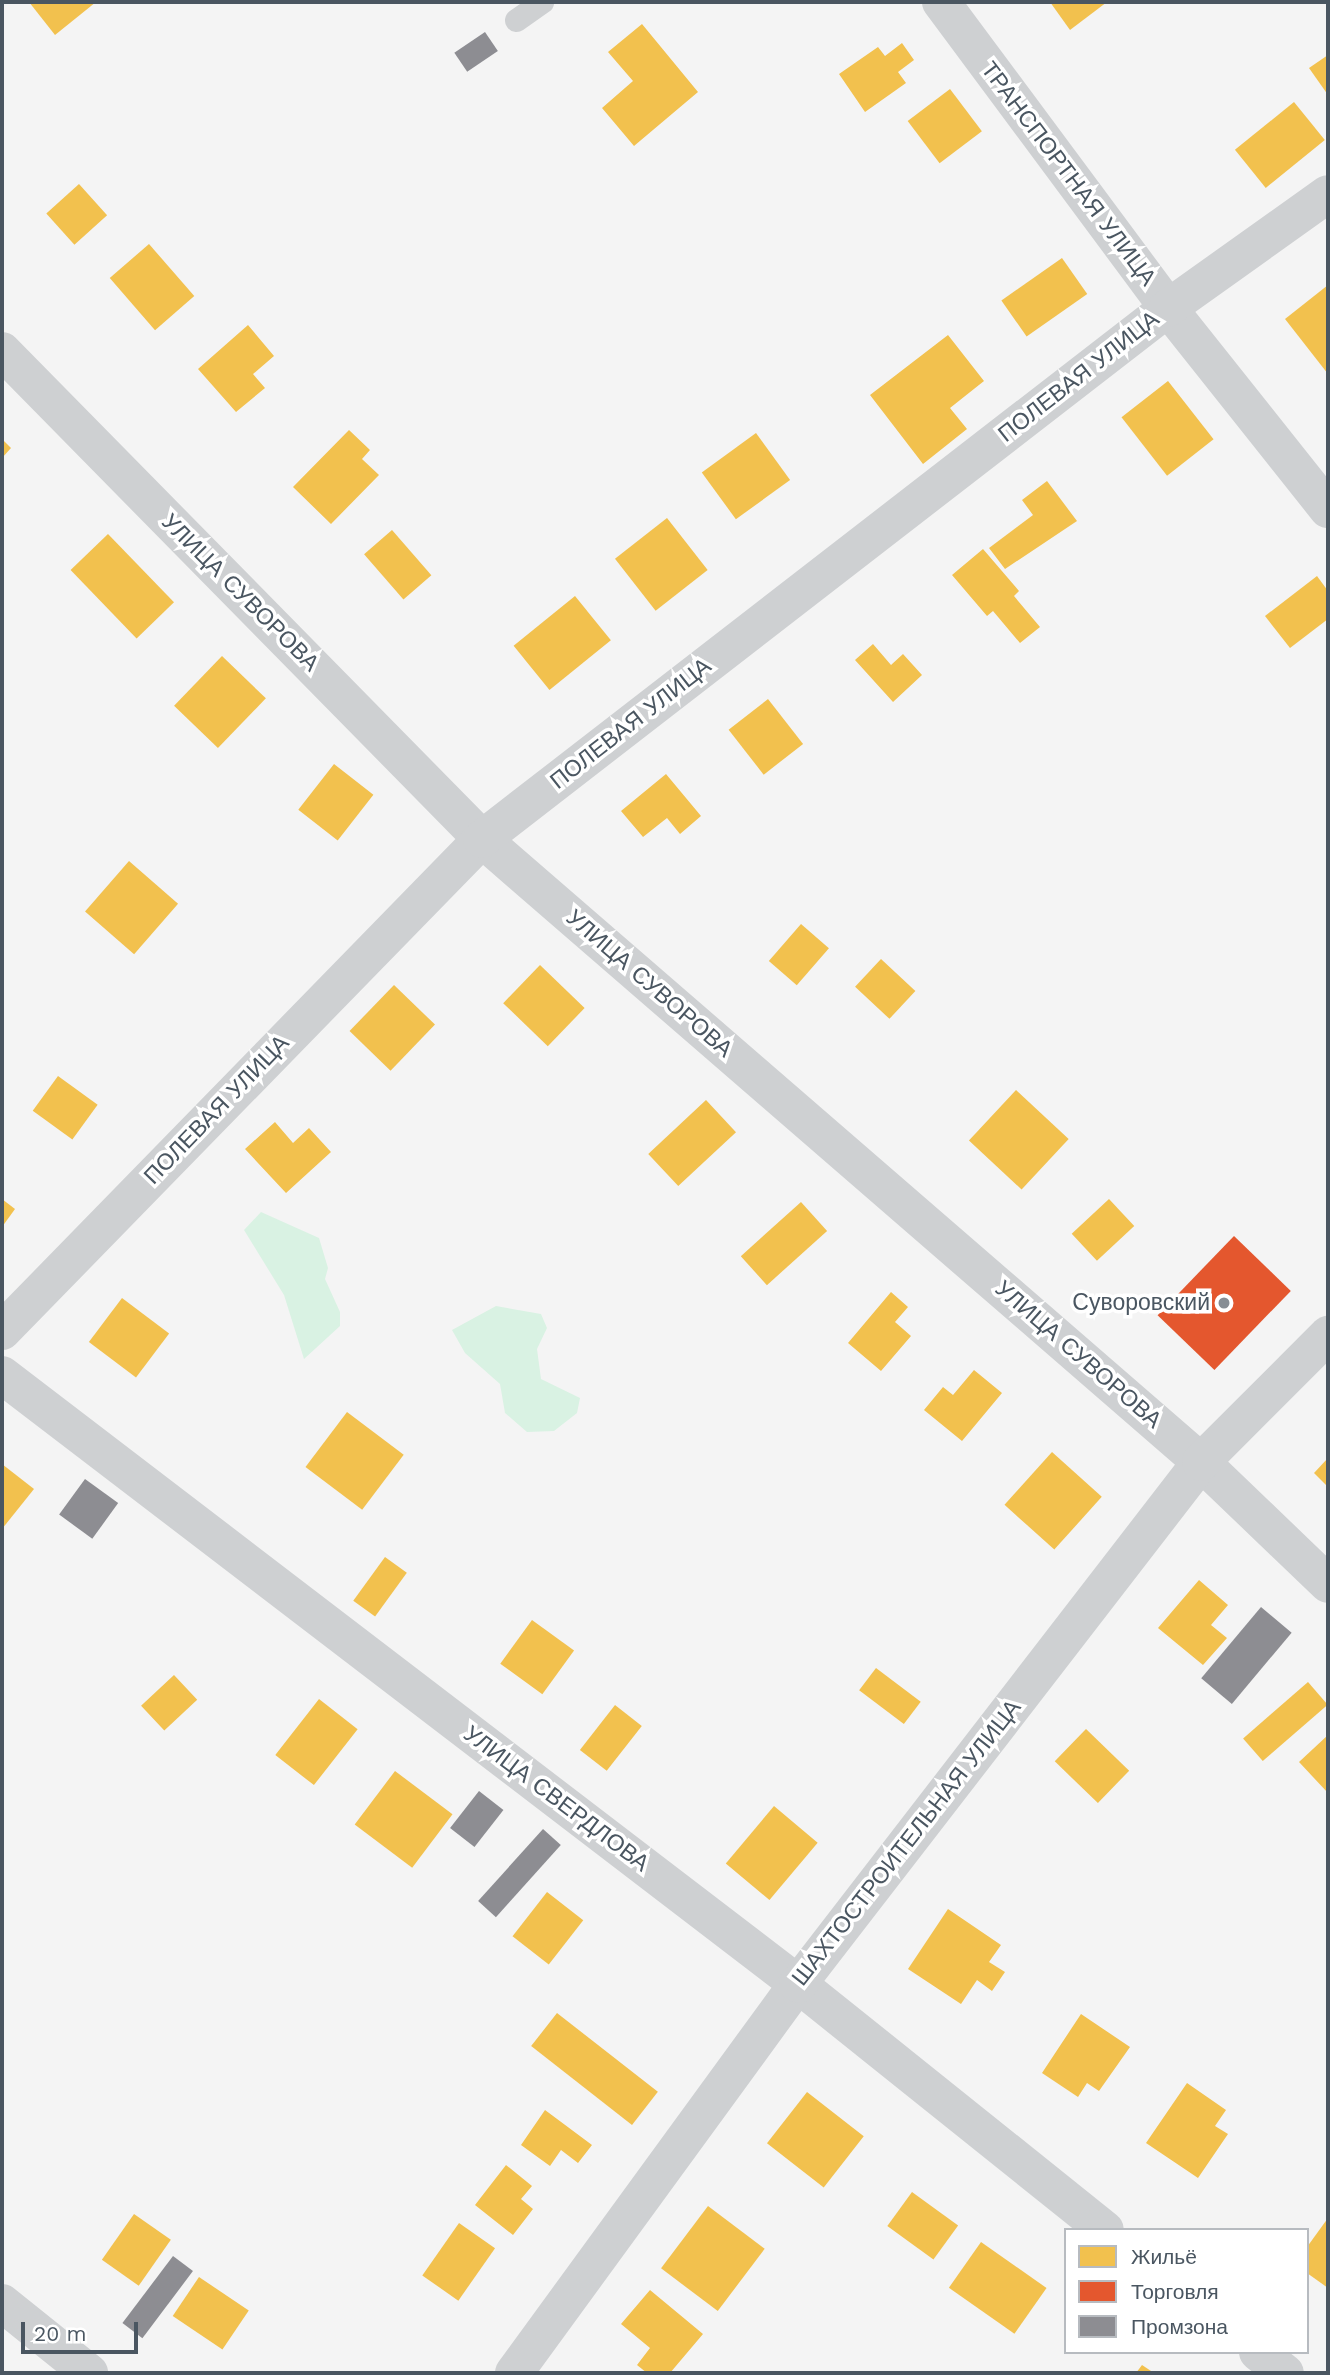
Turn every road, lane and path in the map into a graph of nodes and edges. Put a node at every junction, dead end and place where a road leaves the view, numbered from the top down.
1 (542, 2) edge
2 (941, 2) edge
3 (516, 20) dead end
4 (1328, 194) edge
5 (1168, 308) junction
6 (2, 351) edge
7 (1328, 509) edge
8 (482, 839) junction
9 (2, 1331) edge
10 (1328, 1335) edge
11 (2, 1375) edge
12 (1201, 1462) junction
13 (1328, 1584) edge
14 (798, 1984) junction
15 (1103, 2228) edge
16 (2, 2303) edge
17 (1261, 2354) edge
18 (89, 2373) edge
19 (514, 2373) edge
20 (1285, 2373) edge

1 - 3 lane
2 - 5 street, ТРАНСПОРТНАЯ УЛИЦА
4 - 5 street, ПОЛЕВАЯ УЛИЦА
5 - 7 street, ТРАНСПОРТНАЯ УЛИЦА
5 - 8 street, ПОЛЕВАЯ УЛИЦА
6 - 8 street, УЛИЦА СУВОРОВА
8 - 9 street, ПОЛЕВАЯ УЛИЦА
8 - 12 street, УЛИЦА СУВОРОВА
10 - 12 street, ШАХТОСТРОИТЕЛЬНАЯ УЛИЦА
11 - 14 street, УЛИЦА СВЕРДЛОВА
12 - 13 street, УЛИЦА СУВОРОВА
12 - 14 street, ШАХТОСТРОИТЕЛЬНАЯ УЛИЦА
14 - 15 street, УЛИЦА СВЕРДЛОВА
14 - 19 street, ШАХТОСТРОИТЕЛЬНАЯ УЛИЦА
16 - 18 street
17 - 20 street

